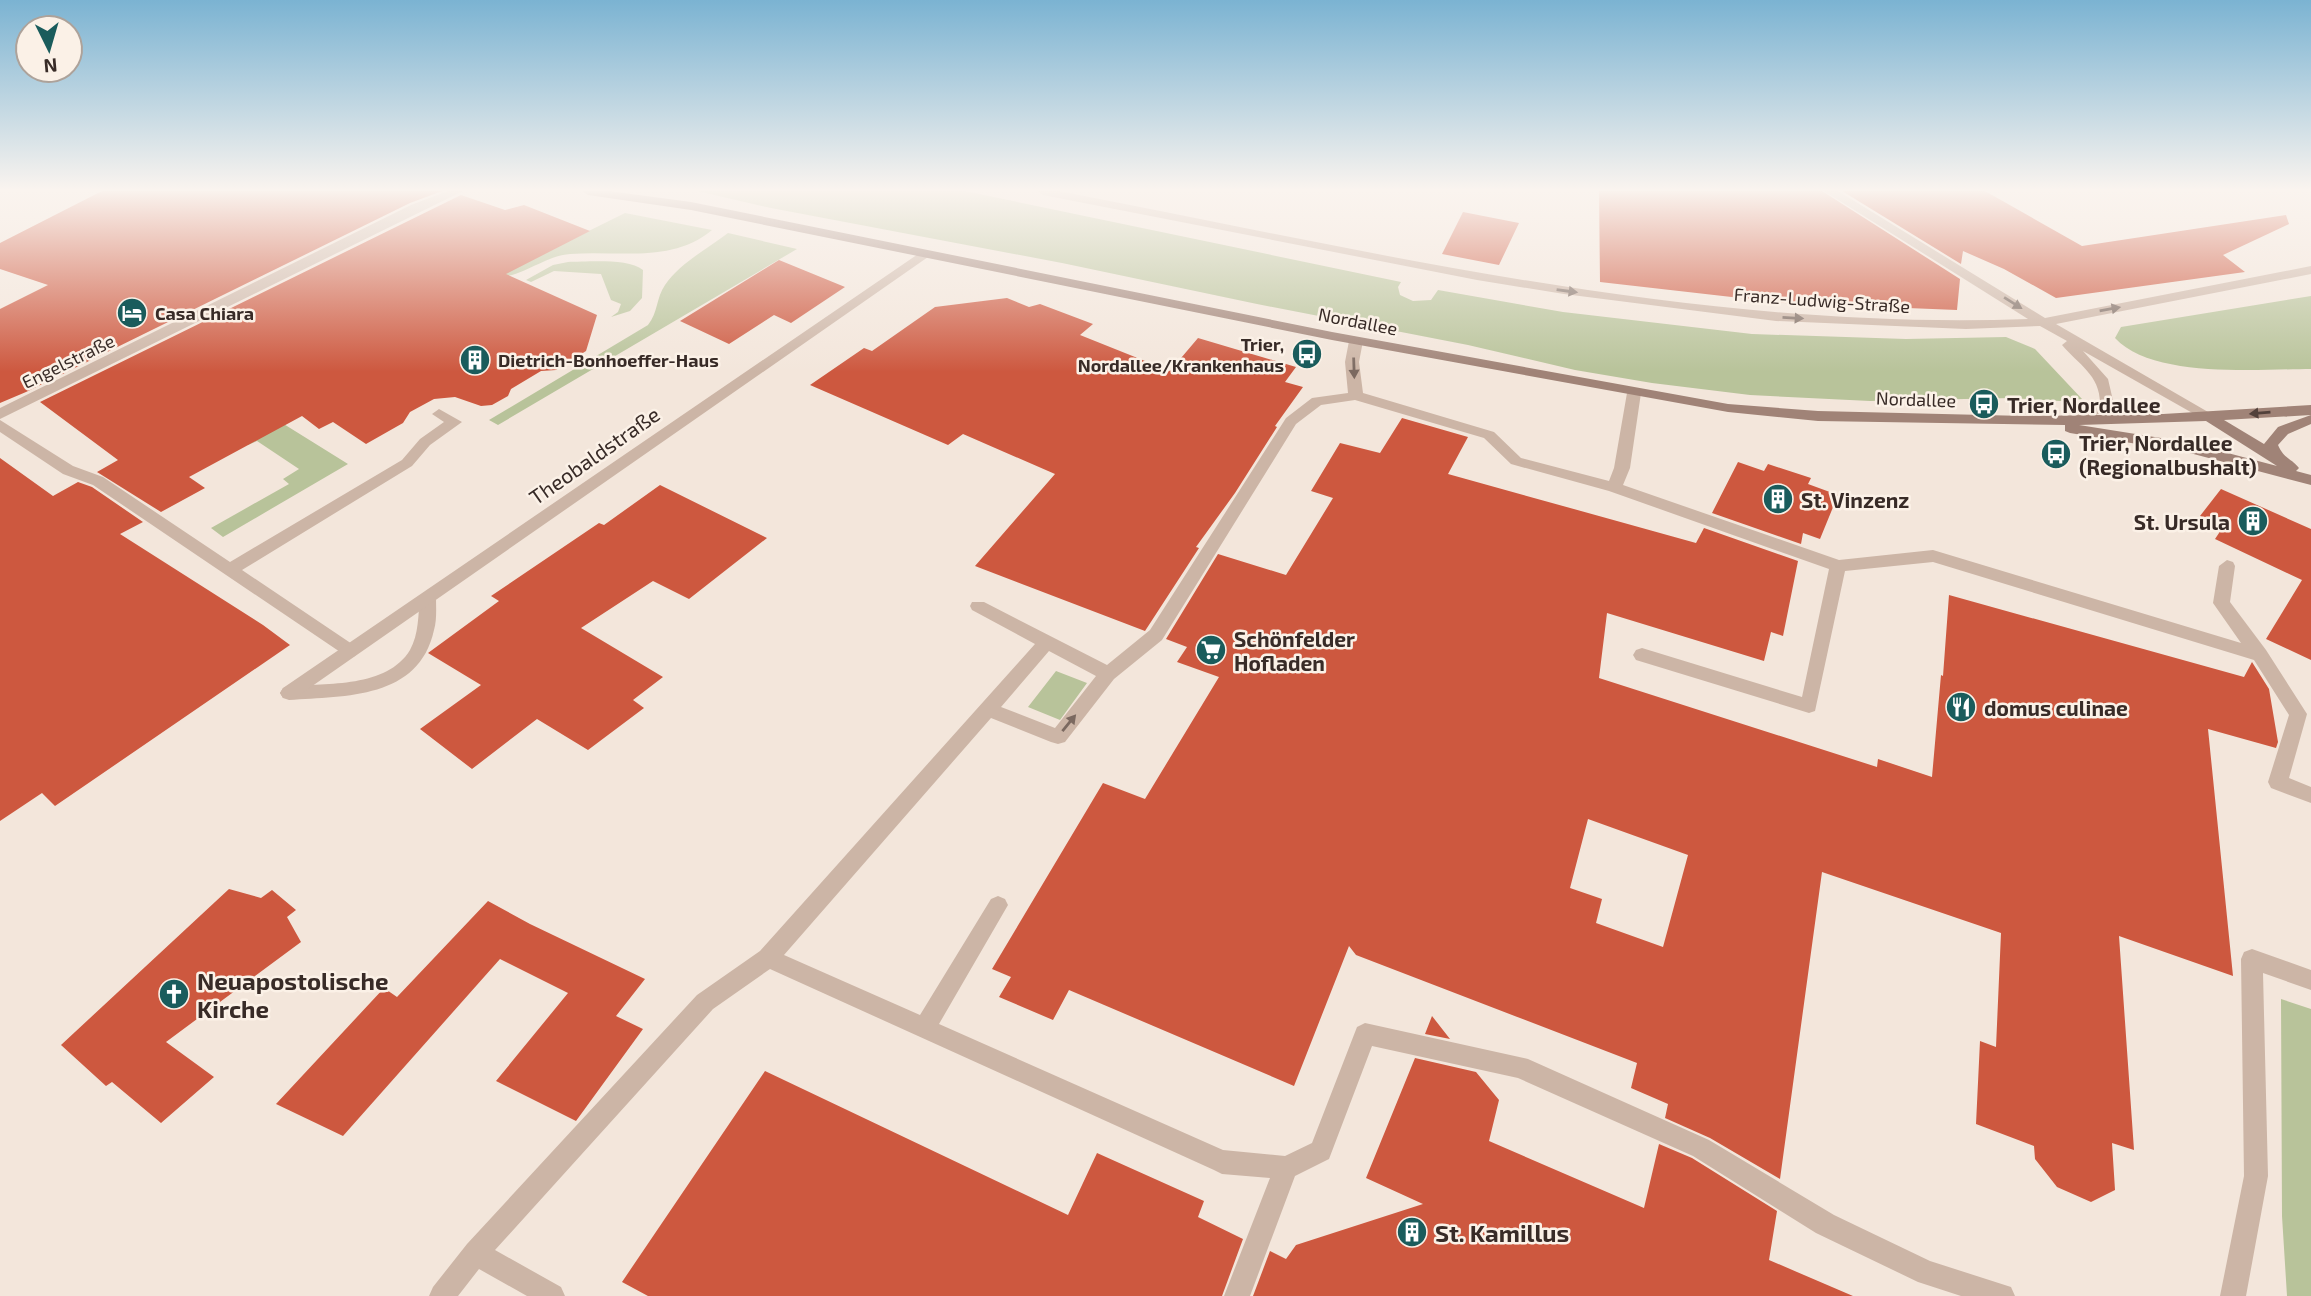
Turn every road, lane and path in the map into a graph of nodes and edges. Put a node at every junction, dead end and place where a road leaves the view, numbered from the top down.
1 (327, 251) edge
2 (912, 251) edge
3 (1353, 251) edge
4 (1929, 251) edge
5 (924, 254) junction
6 (2311, 271) edge
7 (2043, 321) junction
8 (1356, 341) junction
9 (1634, 393) junction
10 (1356, 396) junction
11 (2311, 410) edge
12 (0, 414) edge
13 (439, 414) dead end
14 (2208, 416) junction
15 (2078, 419) junction
16 (2311, 419) edge
17 (2025, 421) junction
18 (0, 425) edge
19 (2277, 460) junction
20 (2311, 480) edge
21 (1614, 487) junction
22 (1838, 565) junction
23 (2227, 566) dead end
24 (229, 569) junction
25 (428, 597) junction
26 (978, 606) dead end
27 (1046, 643) junction
28 (349, 652) junction
29 (1642, 655) dead end
30 (2260, 655) junction
31 (1108, 674) junction
32 (988, 709) junction
33 (2311, 795) edge
34 (998, 905) dead end
35 (768, 958) junction
36 (2311, 980) edge
37 (925, 1027) junction
38 (1286, 1168) junction
39 (476, 1253) junction
40 (442, 1296) edge
41 (552, 1296) edge
42 (1237, 1296) edge
43 (2002, 1296) edge
44 (2233, 1296) edge

1 - 12 street, Engelstraße
2 - 5 main road, Nordallee
3 -> 7 street, Franz-Ludwig-Straße
4 -> 7 street
5 - 8 main road, Nordallee
5 - 25 street, Theobaldstraße
7 -> 6 street, Franz-Ludwig-Straße
7 - 14 street
7 - 15 street
8 - 9 main road, Nordallee
8 -> 10 street
9 - 17 main road, Nordallee
9 - 21 street
10 - 21 street
10 - 31 street
11 -> 14 main road, Nordallee
13 - 24 street
14 - 15 main road, Nordallee
14 - 19 main road
15 - 17 main road, Nordallee
16 - 19 main road
17 - 20 main road, Nordallee
18 - 24 street
19 - 20 main road
21 - 22 street
22 - 29 street
22 - 30 street
23 - 30 street
24 - 28 street
25 - 28 street, Theobaldstraße
25 - 28 street, Theobaldstraße
26 - 27 street
27 - 31 street
27 - 32 street
30 - 33 street
32 -> 31 street
32 - 35 street
34 - 37 street
35 - 37 street
35 - 39 street
36 - 44 street
37 - 38 street
38 - 42 street
38 - 43 street
39 - 40 street
39 - 41 street

